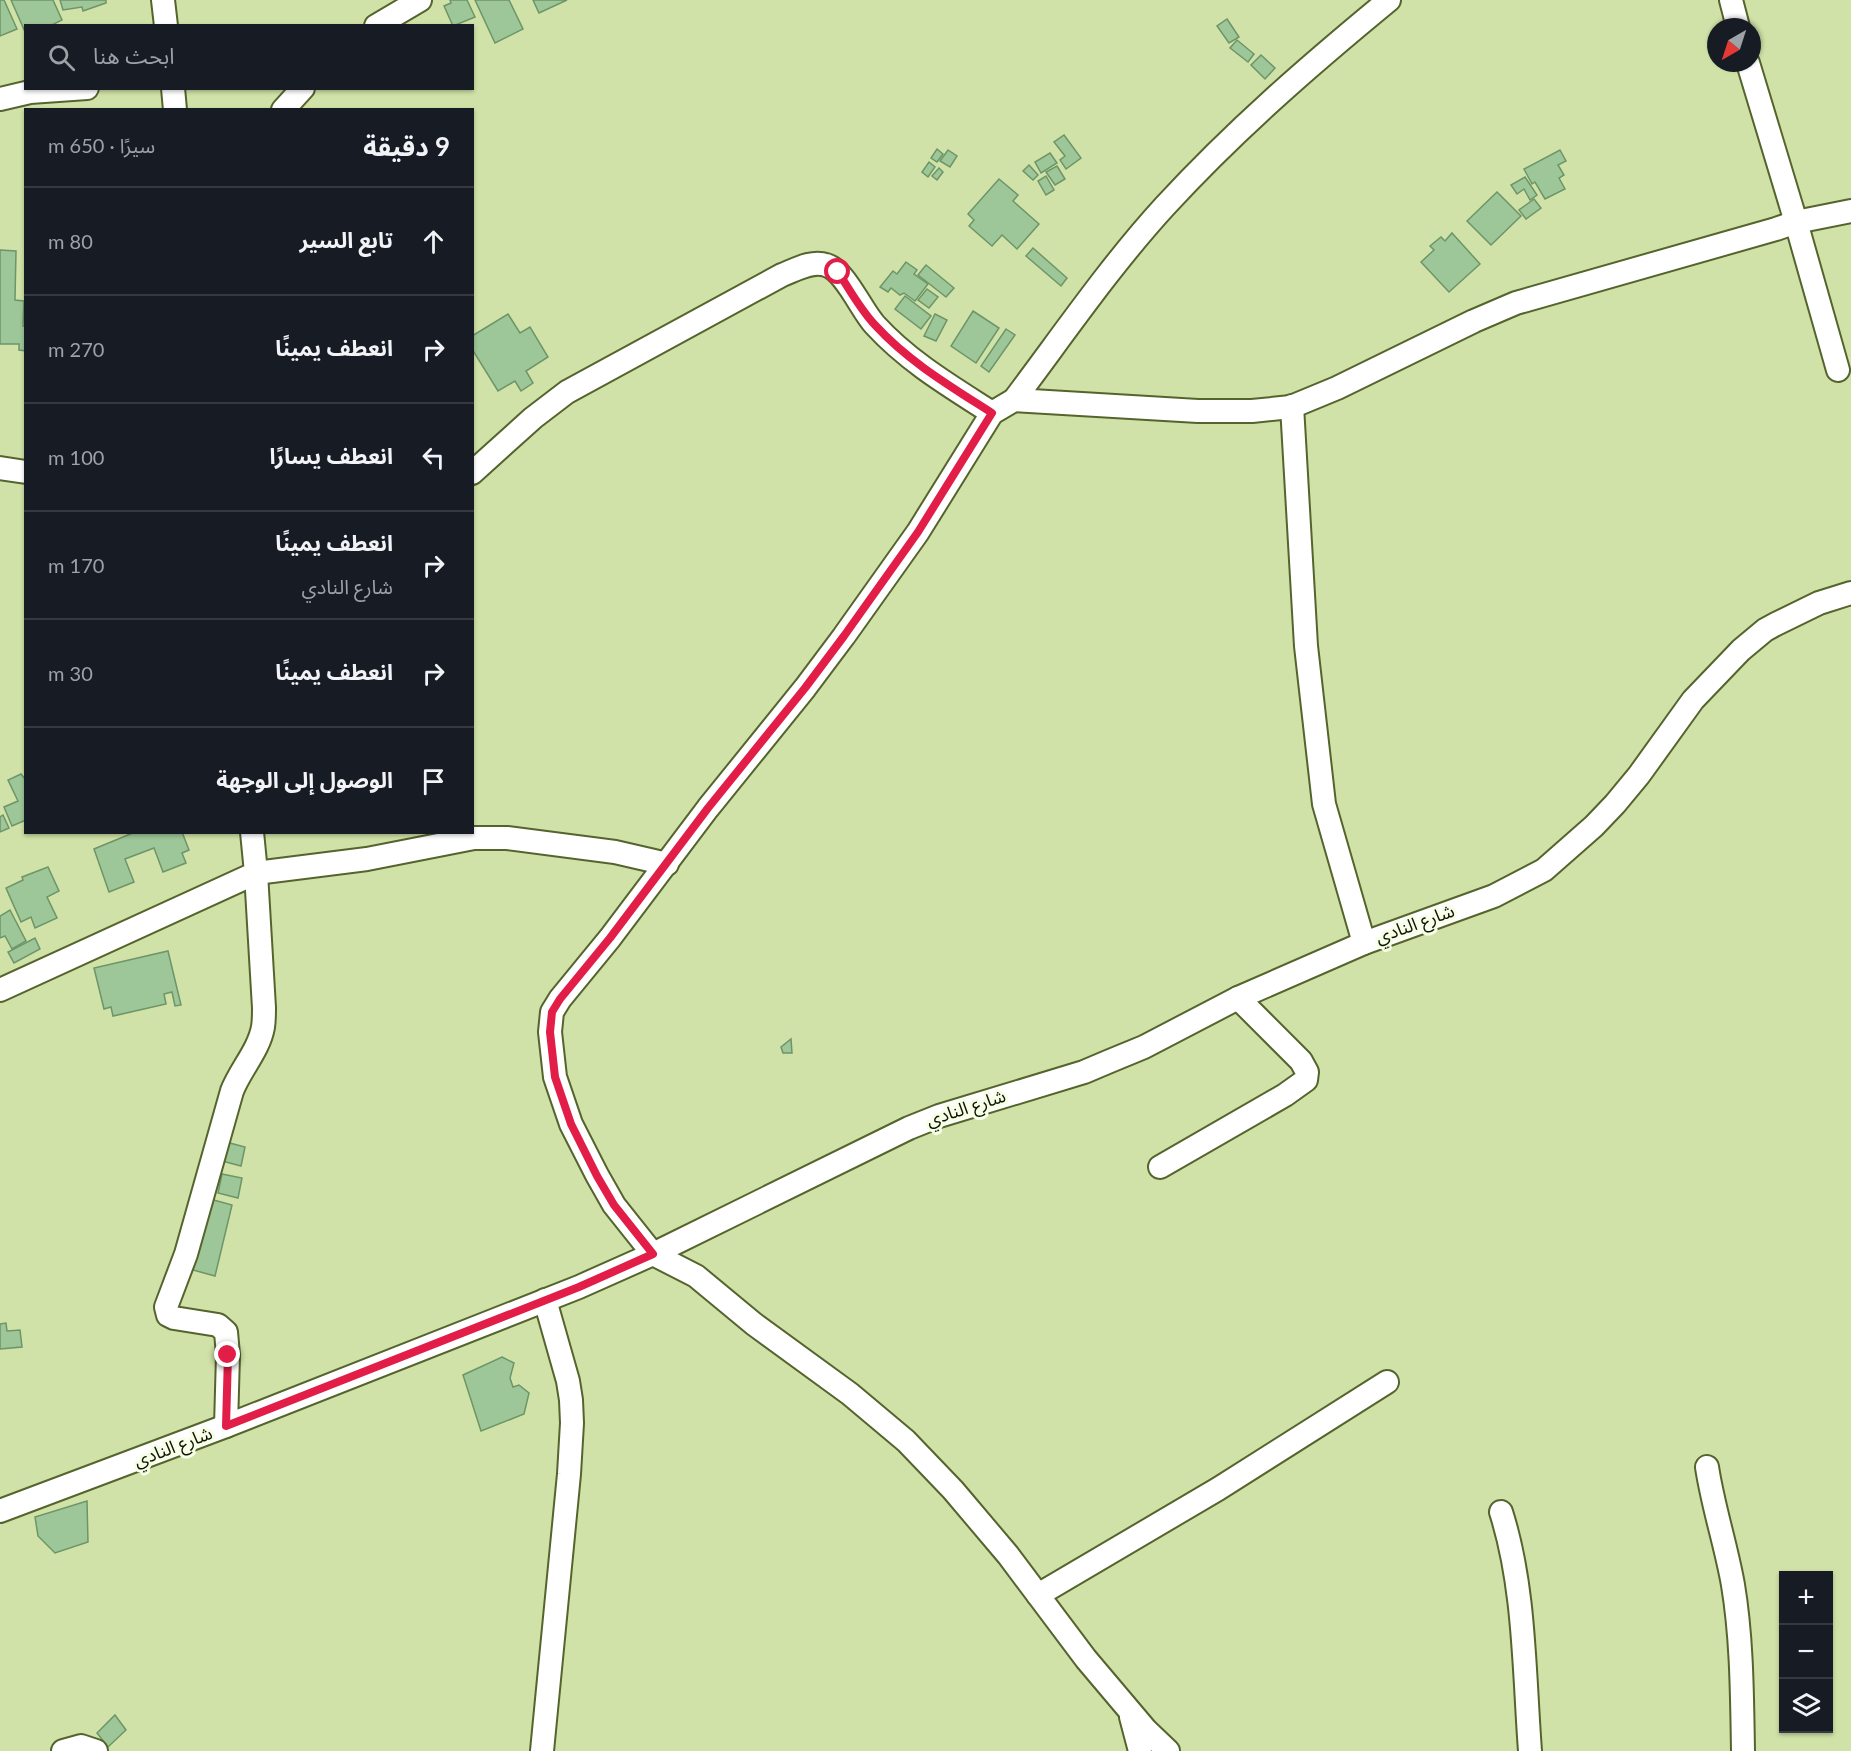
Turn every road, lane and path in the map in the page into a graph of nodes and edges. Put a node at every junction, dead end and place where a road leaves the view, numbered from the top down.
1 (163, 0) edge
2 (420, 0) edge
3 (1389, 0) edge
4 (1731, 0) edge
5 (1736, 18) edge
6 (166, 24) edge
7 (379, 24) edge
8 (1751, 72) edge
9 (58, 90) edge
10 (172, 90) edge
11 (301, 90) edge
12 (0, 99) edge
13 (175, 108) edge
14 (285, 108) edge
15 (1851, 211) edge
16 (1796, 222) junction
17 (1838, 370) dead end
18 (1014, 400) junction
19 (1292, 406) junction
20 (992, 413) junction
21 (0, 468) edge
22 (474, 471) edge
23 (24, 472) edge
24 (1851, 592) edge
25 (252, 834) edge
26 (667, 864) junction
27 (256, 873) junction
28 (1364, 943) junction
29 (0, 990) edge
30 (1238, 999) junction
31 (1160, 1167) dead end
32 (653, 1254) junction
33 (545, 1300) junction
34 (1387, 1382) dead end
35 (226, 1426) junction
36 (1707, 1467) dead end
37 (0, 1511) edge
38 (1501, 1512) dead end
39 (1038, 1595) junction
40 (1130, 1712) junction
41 (63, 1751) edge
42 (96, 1751) edge
43 (542, 1751) edge
44 (1140, 1751) edge
45 (1168, 1751) edge
46 (1530, 1751) edge
47 (1743, 1751) edge

1 - 6 street
2 - 7 street
3 - 18 street
4 - 5 street
8 - 16 street
9 - 12 street
10 - 13 street
11 - 14 street
15 - 16 street
16 - 17 street
16 - 19 street
18 - 19 street
18 - 20 street
19 - 28 street
20 - 22 street
20 - 26 street
21 - 23 street
24 - 28 street, شارع النادي
25 - 27 street
26 - 27 street
26 - 32 street
27 - 29 street
27 - 35 street
28 - 30 street, شارع النادي
30 - 31 street
30 - 32 street, شارع النادي
32 - 33 street, شارع النادي
32 - 39 street
33 - 35 street, شارع النادي
33 - 43 street
34 - 39 street
35 - 37 street, شارع النادي
36 - 47 street
38 - 46 street
39 - 40 street
40 - 44 street
40 - 45 street
41 - 42 street

